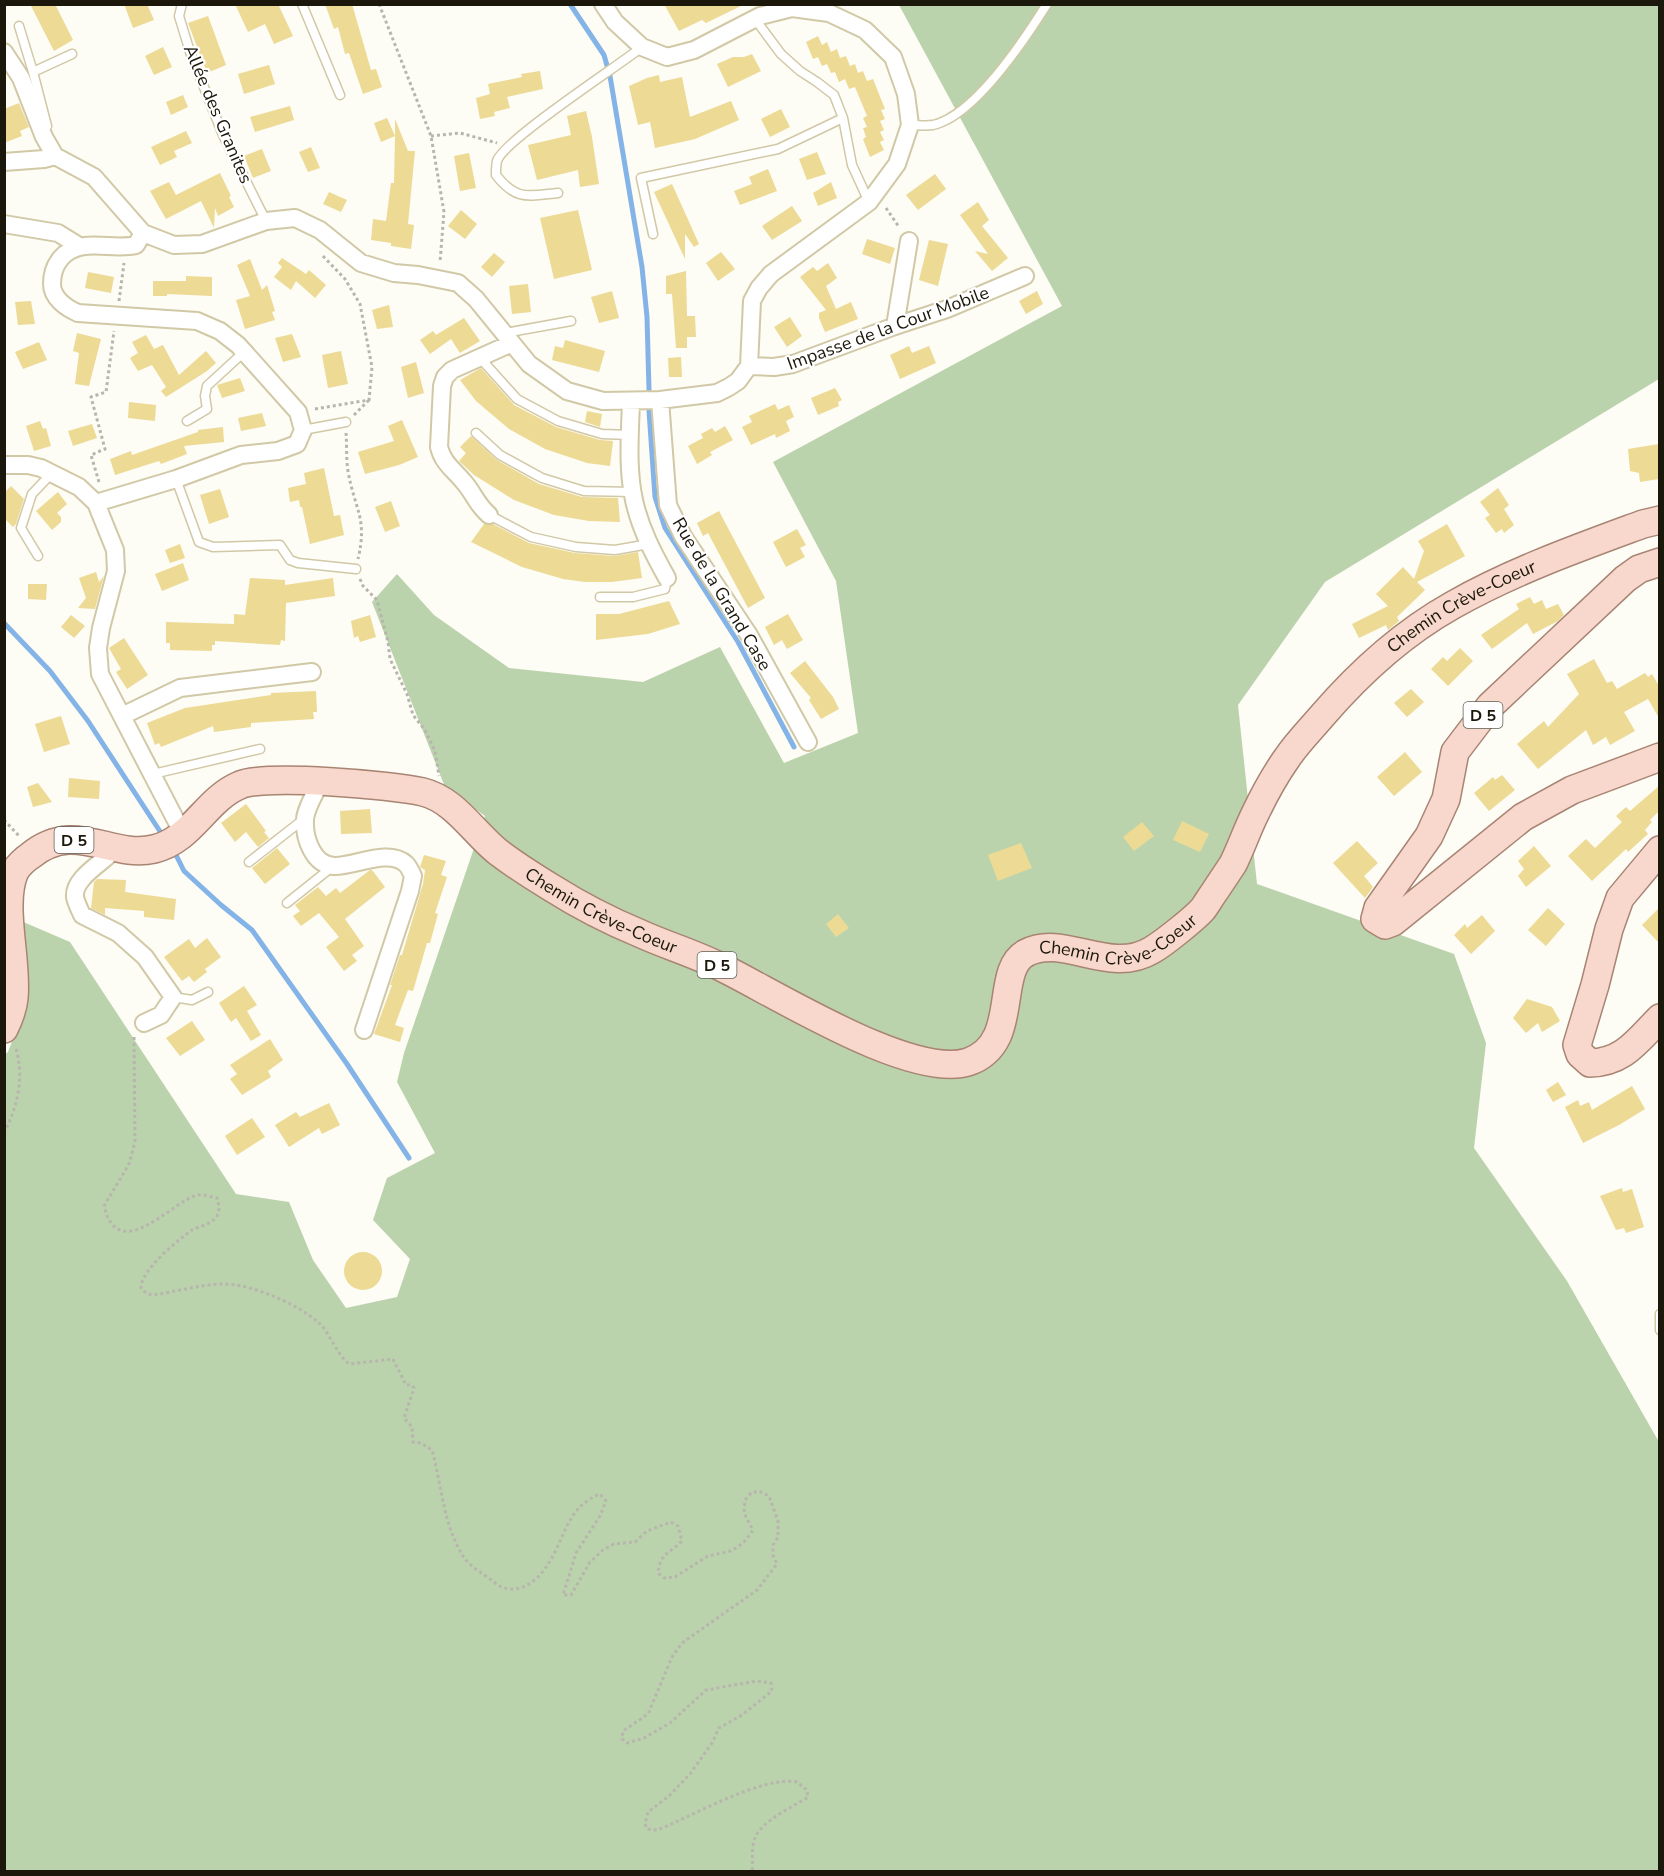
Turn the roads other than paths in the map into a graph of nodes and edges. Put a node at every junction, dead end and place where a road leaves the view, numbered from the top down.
1 (182, 4) edge
2 (302, 4) edge
3 (603, 4) edge
4 (1047, 4) edge
5 (755, 19) junction
6 (19, 26) dead end
7 (642, 47) junction
8 (4, 52) edge
9 (72, 54) dead end
10 (33, 72) junction
11 (340, 94) dead end
12 (843, 118) junction
13 (910, 125) junction
14 (55, 156) junction
15 (4, 162) edge
16 (558, 193) dead end
17 (872, 198) junction
18 (266, 221) junction
19 (4, 224) edge
20 (143, 233) junction
21 (653, 234) dead end
22 (909, 241) road end
23 (79, 246) junction
24 (1025, 276) dead end
25 (571, 321) dead end
26 (895, 326) junction
27 (508, 338) junction
28 (244, 352) junction
29 (481, 359) junction
30 (748, 366) junction
31 (660, 400) junction
32 (631, 401) junction
33 (187, 421) dead end
34 (346, 422) road end
35 (303, 429) junction
36 (476, 433) dead end
37 (631, 435) junction
38 (4, 465) edge
39 (52, 473) junction
40 (176, 479) junction
41 (633, 492) junction
42 (100, 502) junction
43 (489, 515) joint
44 (1659, 520) edge
45 (649, 544) junction
46 (38, 556) dead end
47 (1659, 562) edge
48 (356, 569) road end
49 (667, 578) joint
50 (600, 597) dead end
51 (312, 672) dead end
52 (122, 716) junction
53 (808, 742) dead end
54 (260, 749) dead end
55 (1659, 757) edge
56 (153, 774) junction
57 (320, 782) junction
58 (304, 819) junction
59 (183, 834) junction
60 (117, 847) junction
61 (1659, 850) edge
62 (249, 862) dead end
63 (333, 866) junction
64 (287, 903) dead end
65 (208, 992) dead end
66 (173, 997) junction
67 (1659, 1018) edge
68 (144, 1023) road end
69 (364, 1030) dead end
70 (8, 1034) edge
71 (1659, 1314) edge
72 (1659, 1330) edge

1 - 18 lane, Allée des Granites
2 - 11 lane
3 - 7 street
4 - 13 lane
5 - 7 street
5 - 12 lane
5 - 13 street
6 - 10 lane
7 - 16 lane
8 - 14 street
9 - 10 lane
10 - 14 lane
12 - 17 lane
12 - 21 lane
13 - 17 street
14 - 15 street
14 - 20 street
17 - 30 street
18 - 20 street
18 - 27 street
19 - 23 street
20 - 23 street
22 - 26 street
23 - 28 street
24 - 26 street, Impasse de la Cour Mobile
25 - 27 lane
26 - 30 street, Impasse de la Cour Mobile
27 - 29 street
27 - 32 street
28 - 33 lane
28 - 35 street
29 - 37 lane
29 - 43 street
30 - 31 street
31 - 32 street
31 - 53 street, Rue de la Grand Case
32 - 37 street
34 - 35 lane
35 - 40 street
36 - 41 lane
37 - 41 street
38 - 39 street
39 - 42 street
39 - 46 lane
40 - 42 street
40 - 48 lane
41 - 45 street
42 - 52 street
43 - 45 lane
44 - 57 main road, Chemin Crève-Coeur / D 5
45 - 49 street
47 - 55 main road, D 5
49 - 50 lane
51 - 52 street
52 - 56 street
54 - 56 lane
56 - 59 street
57 - 58 street
57 - 59 main road, D 5
58 - 62 lane
58 - 63 street
59 - 60 main road, D 5
60 - 66 street
60 - 70 main road, D 5
61 - 67 main road
63 - 64 lane
63 - 69 street
65 - 66 lane
66 - 68 street
71 - 72 lane

